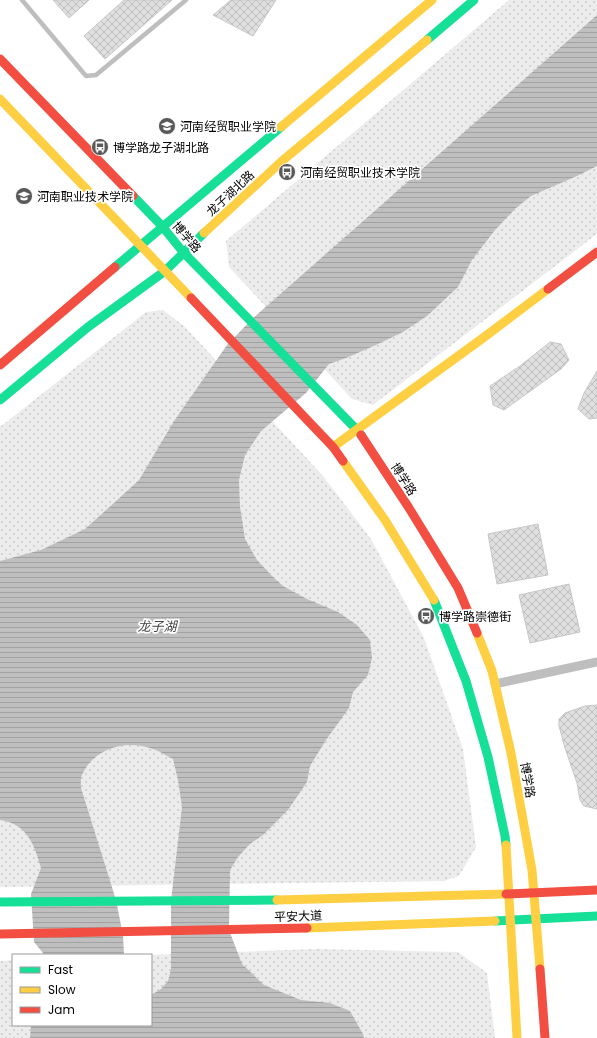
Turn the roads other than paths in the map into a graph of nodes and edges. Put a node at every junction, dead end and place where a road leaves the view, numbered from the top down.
1 (22, 0) edge
2 (186, 0) edge
3 (432, 0) edge
4 (474, 0) edge
5 (0, 59) edge
6 (0, 99) edge
7 (162, 226) junction
8 (141, 244) junction
9 (183, 252) junction
10 (597, 252) edge
11 (165, 271) junction
12 (0, 365) edge
13 (0, 400) edge
14 (358, 430) junction
15 (333, 447) junction
16 (597, 662) edge
17 (495, 684) junction
18 (597, 890) edge
19 (509, 894) junction
20 (534, 894) junction
21 (0, 902) edge
22 (597, 916) edge
23 (536, 920) junction
24 (510, 921) junction
25 (0, 934) edge
26 (517, 1038) edge
27 (545, 1038) edge

1 - 2 lane
3 - 7 main road, 龙子湖北路
4 - 9 main road, 龙子湖北路
5 - 7 main road, 博学路
6 - 8 main road
7 - 8 main road, 龙子湖北路
7 - 9 main road, 博学路
8 - 11 main road
8 - 12 main road, 龙子湖北路
9 - 11 main road, 龙子湖北路
9 - 14 main road, 博学路
10 - 14 main road
11 - 13 main road, 龙子湖北路
11 - 15 main road
14 - 15 main road
14 - 17 main road, 博学路
15 - 19 main road
16 - 17 street
17 - 20 main road, 博学路
18 - 20 main road, 平安大道
19 - 20 main road, 平安大道
19 - 21 main road, 平安大道
19 - 24 main road
20 - 23 main road, 博学路
22 - 23 main road, 平安大道
23 - 24 main road, 平安大道
23 - 27 main road, 博学路
24 - 25 main road, 平安大道
24 - 26 main road

